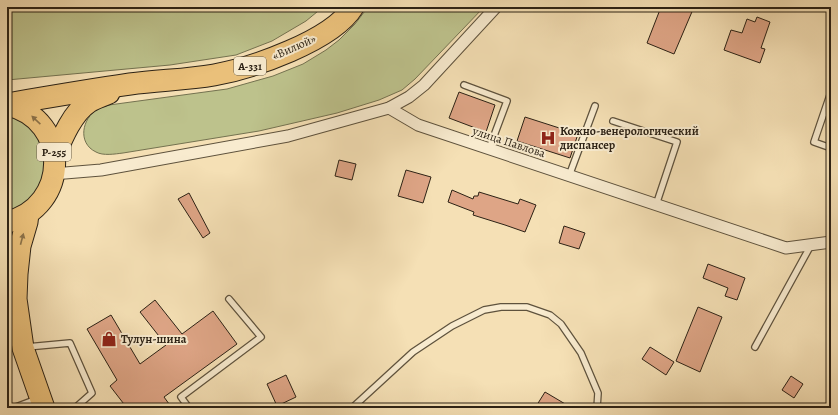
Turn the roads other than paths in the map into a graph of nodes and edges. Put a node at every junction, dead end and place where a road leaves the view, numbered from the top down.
1 (353, 7) edge
2 (496, 7) edge
3 (132, 84) junction
4 (464, 85) dead end
5 (831, 92) edge
6 (7, 104) edge
7 (594, 106) dead end
8 (389, 108) junction
9 (613, 121) dead end
10 (831, 148) edge
11 (489, 149) junction
12 (54, 165) junction
13 (569, 176) junction
14 (656, 205) junction
15 (15, 221) edge
16 (831, 242) edge
17 (811, 245) junction
18 (229, 299) dead end
19 (7, 319) edge
20 (756, 347) dead end
21 (23, 348) junction
22 (43, 403) edge
23 (13, 408) edge
24 (75, 408) edge
25 (189, 408) edge
26 (352, 408) edge
27 (597, 408) edge

1 - 3 highway, «Вилюй» / А-331
2 - 8 street
3 - 6 highway, А-331
3 - 12 highway, А-331
4 - 11 lane
5 - 10 lane
12 -> 6 highway, Р-255
7 - 13 lane
8 - 11 street, улица Павлова
8 - 12 street
9 - 14 lane
11 - 13 street, улица Павлова
12 - 15 highway, Р-255
13 - 14 street, улица Павлова
14 - 17 street, улица Павлова
21 -> 15 highway, Р-255
16 - 17 street
17 - 20 lane
18 - 25 lane
19 - 21 highway, Р-255
21 - 22 highway, Р-255
21 - 24 lane
22 - 23 lane
26 - 27 lane

